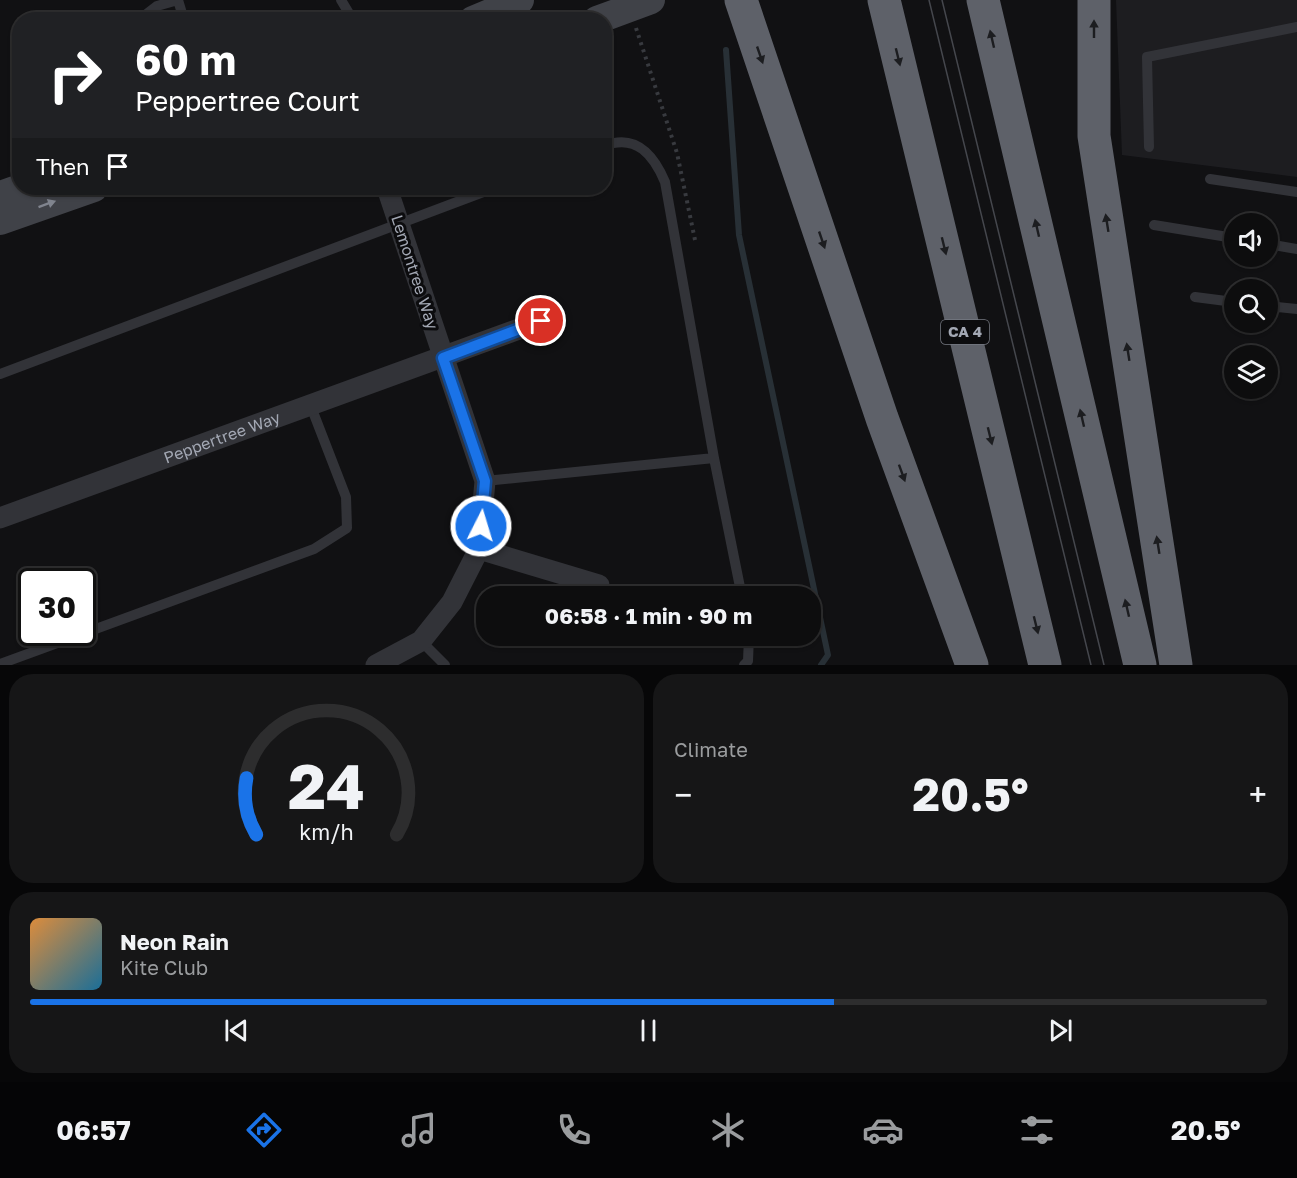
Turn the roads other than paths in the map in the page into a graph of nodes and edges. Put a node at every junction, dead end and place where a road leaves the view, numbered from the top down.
1 (540, 0) edge
2 (741, 0) edge
3 (884, 0) edge
4 (983, 0) edge
5 (1094, 0) edge
6 (640, 4) edge
7 (514, 6) edge
8 (149, 12) edge
9 (182, 12) edge
10 (496, 12) edge
11 (612, 14) edge
12 (1297, 27) edge
13 (612, 143) edge
14 (1149, 147) dead end
15 (1210, 180) dead end
16 (1297, 192) edge
17 (74, 195) edge
18 (389, 195) edge
19 (475, 195) edge
20 (0, 221) edge
21 (399, 223) junction
22 (1154, 225) dead end
23 (1224, 236) edge
24 (1278, 246) edge
25 (1297, 249) edge
26 (1195, 297) dead end
27 (1224, 301) edge
28 (1278, 307) edge
29 (1297, 309) edge
30 (541, 321) dead end
31 (443, 358) junction
32 (0, 374) edge
33 (310, 404) junction
34 (714, 458) junction
35 (485, 481) junction
36 (0, 518) edge
37 (479, 549) junction
38 (599, 585) dead end
39 (740, 586) edge
40 (421, 641) junction
41 (749, 646) edge
42 (0, 664) edge
43 (376, 665) edge
44 (445, 665) edge
45 (744, 665) edge
46 (972, 665) edge
47 (1045, 665) edge
48 (1140, 665) edge
49 (1176, 665) edge

1 - 7 main road
2 -> 46 highway
3 -> 47 highway, CA 4
48 -> 4 highway
49 -> 5 highway
6 - 11 main road
7 - 10 main road
8 - 9 lane
12 - 14 lane
13 - 34 lane
15 - 16 lane
20 -> 17 main road
18 - 21 street, Lemontree Way
19 - 21 lane
21 - 31 street, Lemontree Way
21 - 32 lane
22 - 23 lane
24 - 25 lane
26 - 27 lane
28 - 29 lane
30 - 31 street, Peppertree Way
31 - 33 street, Peppertree Way
31 - 35 street, Lemontree Way
33 - 36 street, Peppertree Way
33 - 42 lane
34 - 35 lane
34 - 39 lane
35 - 37 street, Lemontree Way
37 - 38 street
37 - 40 street, Lemontree Way
40 - 43 street, Lemontree Way
40 - 44 lane
41 - 45 lane

